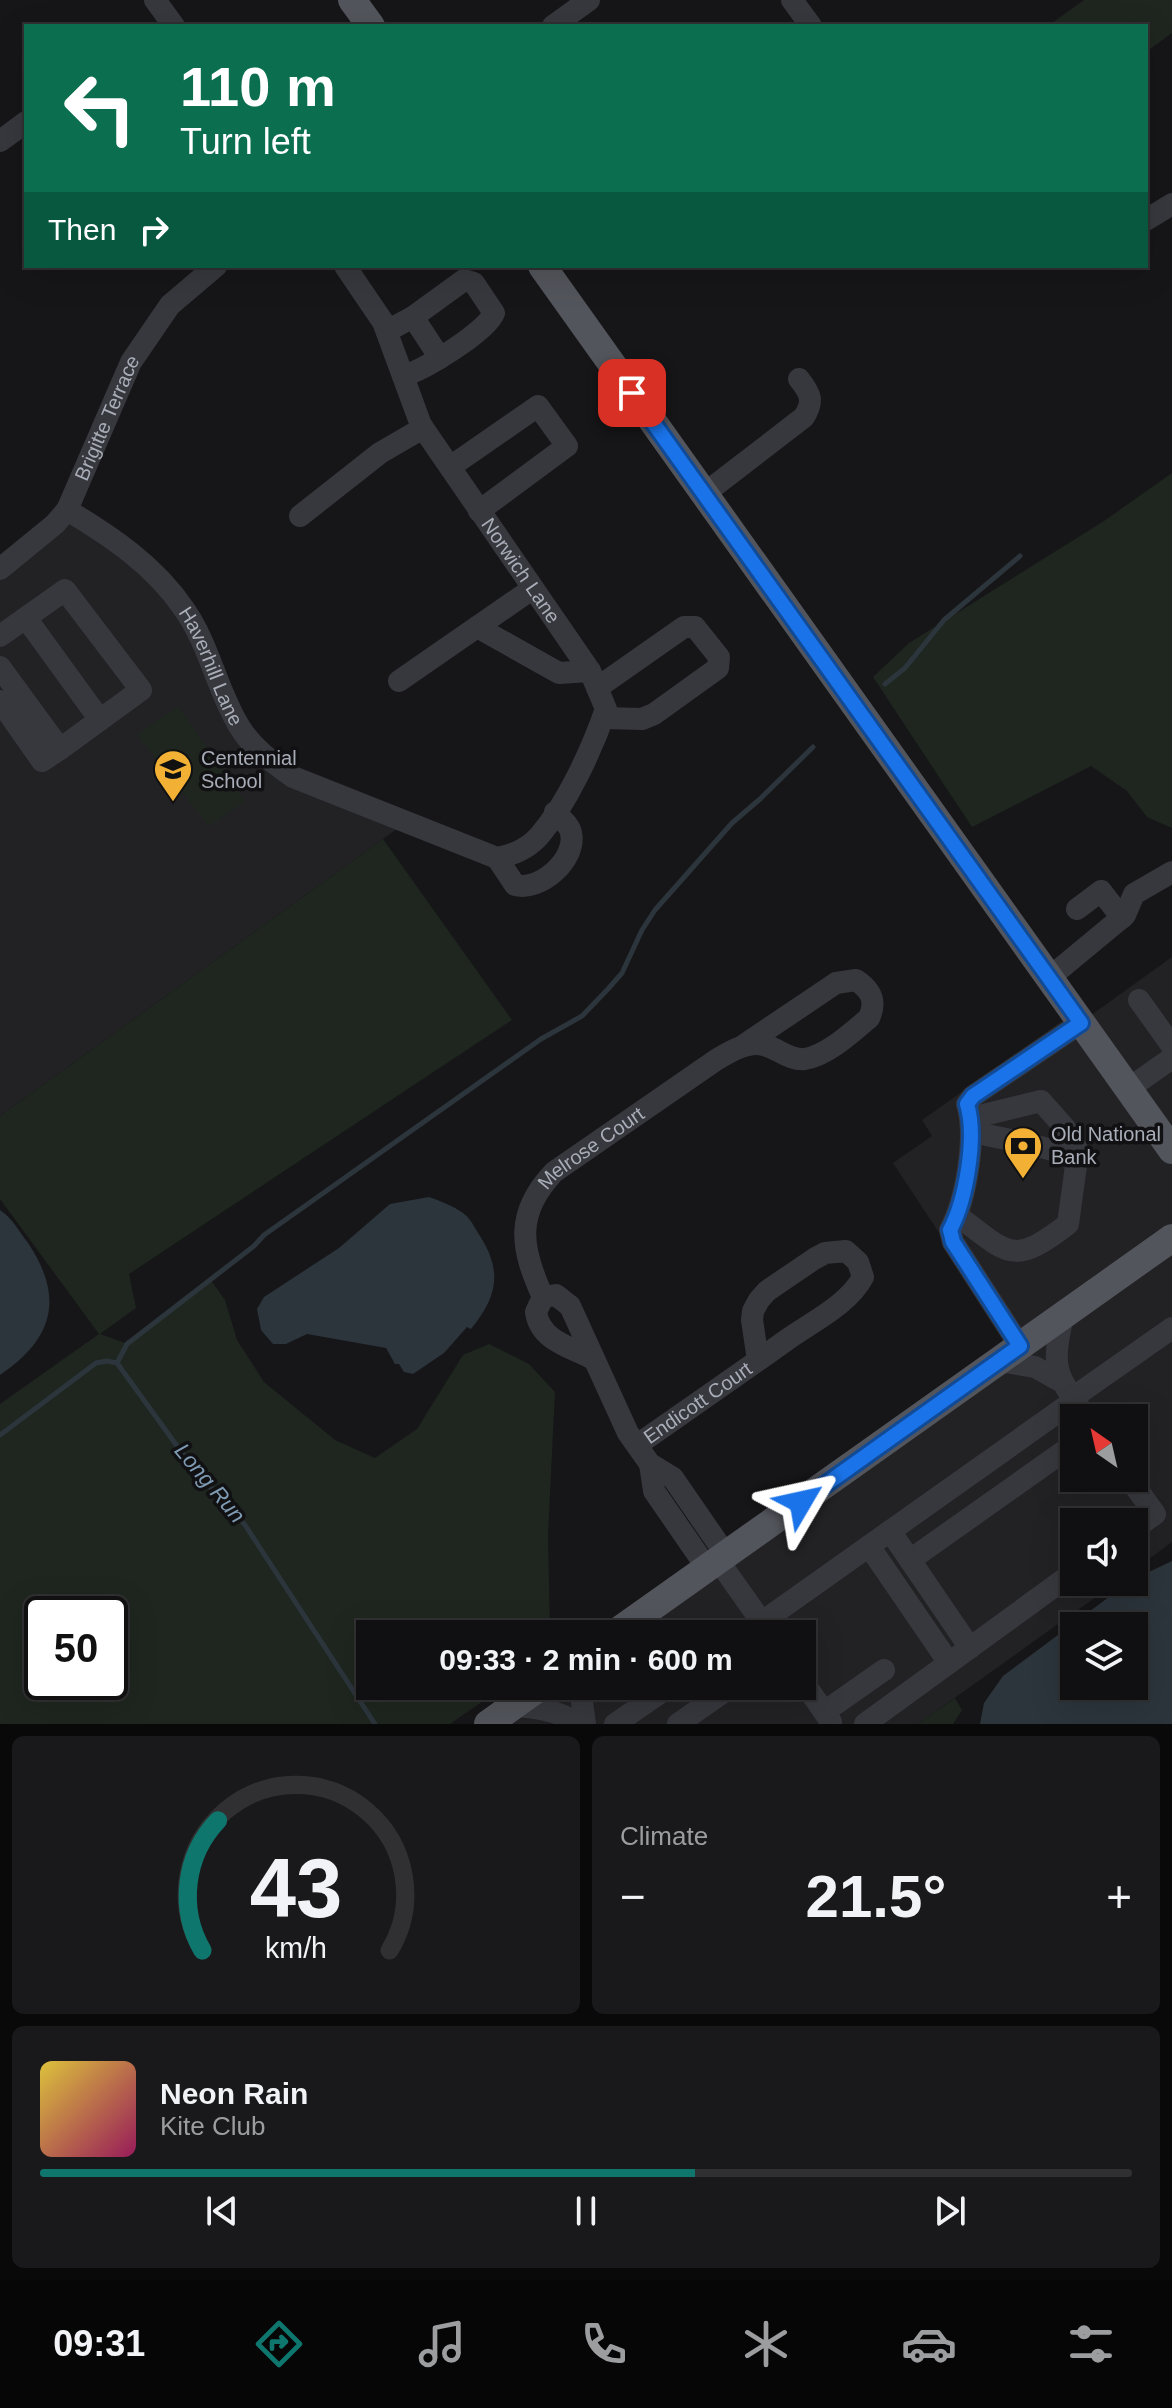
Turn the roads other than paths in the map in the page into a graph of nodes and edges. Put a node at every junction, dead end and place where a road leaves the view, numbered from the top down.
1 (352, 0) edge
2 (589, 0) edge
3 (792, 0) edge
4 (370, 24) edge
5 (556, 24) edge
6 (810, 24) edge
7 (24, 123) edge
8 (0, 141) edge
9 (1172, 204) edge
10 (1148, 219) edge
11 (214, 268) edge
12 (346, 268) edge
13 (543, 268) edge
14 (413, 317) junction
15 (387, 331) junction
16 (440, 358) junction
17 (403, 376) junction
18 (799, 379) dead end
19 (423, 428) junction
20 (450, 467) junction
21 (704, 494) junction
22 (67, 510) junction
23 (479, 511) junction
24 (300, 516) dead end
25 (0, 569) edge
26 (532, 589) junction
27 (26, 618) junction
28 (477, 627) junction
29 (0, 636) edge
30 (0, 667) edge
31 (593, 680) junction
32 (399, 681) dead end
33 (0, 701) edge
34 (603, 718) junction
35 (100, 720) junction
36 (60, 749) junction
37 (555, 812) junction
38 (497, 858) junction
39 (1172, 872) edge
40 (1077, 909) dead end
41 (1122, 918) junction
42 (1049, 978) junction
43 (1139, 1000) dead end
44 (1081, 1023) junction
45 (1172, 1046) edge
46 (741, 1047) junction
47 (1172, 1058) edge
48 (1128, 1089) junction
49 (972, 1125) junction
50 (1172, 1150) edge
51 (1077, 1157) junction
52 (958, 1216) junction
53 (1172, 1238) edge
54 (543, 1297) junction
55 (1063, 1315) junction
56 (1172, 1328) edge
57 (1010, 1353) junction
58 (593, 1359) junction
59 (758, 1360) junction
60 (1060, 1381) junction
61 (1077, 1404) edge
62 (1080, 1404) edge
63 (1060, 1422) edge
64 (644, 1454) junction
65 (1060, 1454) edge
66 (1144, 1492) edge
67 (1163, 1510) edge
68 (890, 1531) junction
69 (869, 1546) junction
70 (910, 1560) junction
71 (717, 1561) junction
72 (1060, 1582) edge
73 (634, 1620) edge
74 (753, 1620) edge
75 (772, 1620) edge
76 (970, 1648) junction
77 (949, 1663) junction
78 (884, 1670) dead end
79 (521, 1700) edge
80 (581, 1700) edge
81 (650, 1700) edge
82 (712, 1700) edge
83 (816, 1700) edge
84 (513, 1706) junction
85 (828, 1718) edge
86 (488, 1724) edge
87 (582, 1724) edge
88 (615, 1724) edge
89 (678, 1724) edge
90 (865, 1724) edge

1 - 4 main road
2 - 5 street
3 - 6 street
7 - 8 street
9 - 10 street
11 - 22 street, Brigitte Terrace
12 - 15 street, Norwich Lane
13 - 21 main road
14 - 15 street
14 - 16 street
14 - 16 street
15 - 17 street, Norwich Lane
16 - 17 street
17 - 19 street, Norwich Lane
18 - 21 street
19 - 20 street, Norwich Lane
19 - 24 street
20 - 23 street, Norwich Lane
20 - 23 street
21 - 42 main road
22 - 25 street, Brigitte Terrace
22 - 38 street, Haverhill Lane
23 - 26 street, Norwich Lane
26 - 28 street
26 - 31 street, Norwich Lane
27 - 29 street
27 - 35 street
27 - 35 street
28 - 31 street
28 - 32 street
30 - 36 street
31 - 34 street, Norwich Lane
31 - 34 street
33 - 36 street
34 - 37 street
35 - 36 street
37 - 38 street
37 - 38 street
39 - 41 street
40 - 41 street
41 - 42 street
42 - 44 main road
43 - 45 street
44 - 48 main road
44 - 49 street
46 - 46 street, Melrose Court
46 - 54 street, Melrose Court
47 - 48 street
48 - 50 main road
49 - 51 street
49 - 51 street
49 - 52 street
51 - 52 street
52 - 57 street
53 - 55 main road
54 - 58 street
54 - 58 street, Melrose Court
55 - 57 main road
55 - 60 street
56 - 62 street
57 - 60 street
57 - 71 main road
58 - 64 street
59 - 59 street, Endicott Court
59 - 64 street, Endicott Court
60 - 61 street
63 - 68 street
64 - 71 street
65 - 70 street
66 - 67 street
68 - 69 street
68 - 70 street
69 - 75 street
69 - 77 street
70 - 76 street
71 - 73 main road
71 - 74 street
72 - 76 street
76 - 77 street
77 - 90 street
78 - 85 street
79 - 84 main road
80 - 87 street
81 - 88 street
82 - 89 street
83 - 85 street
84 - 86 main road
84 - 87 street

